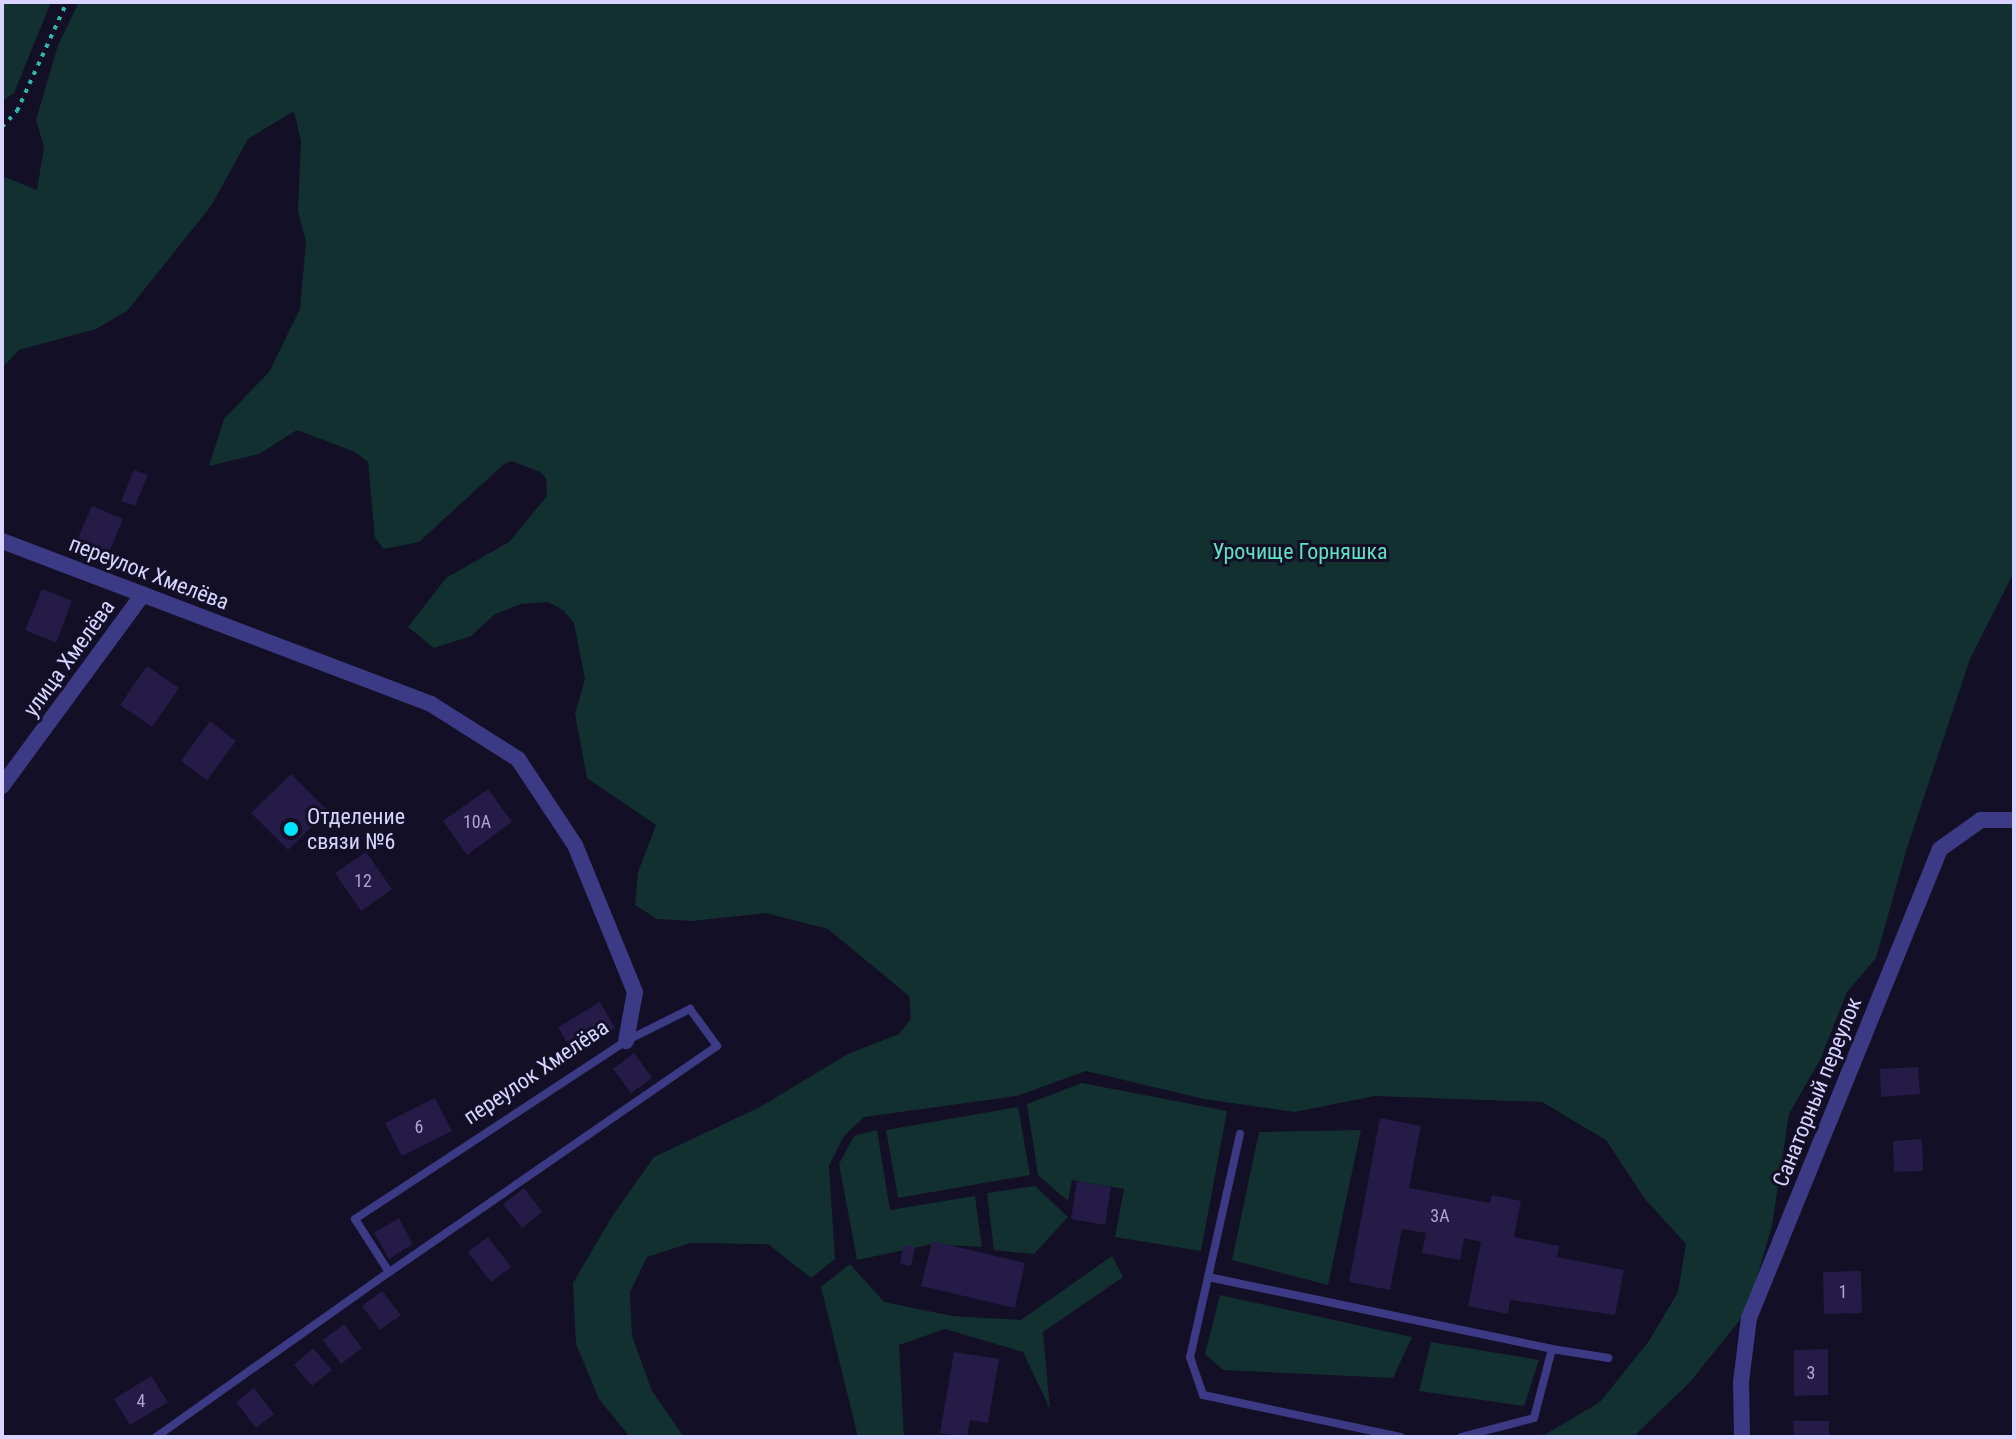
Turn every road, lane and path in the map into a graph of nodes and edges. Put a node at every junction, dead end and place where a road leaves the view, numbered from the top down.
1 (67, 2) edge
2 (2, 127) edge
3 (2, 541) edge
4 (143, 594) junction
5 (2, 786) edge
6 (2014, 820) edge
7 (626, 1041) junction
8 (1240, 1134) dead end
9 (389, 1272) junction
10 (1208, 1277) junction
11 (1552, 1349) junction
12 (1608, 1358) dead end
13 (156, 1437) edge
14 (1401, 1437) edge
15 (1461, 1437) edge
16 (1742, 1437) edge

1 - 2 path
3 - 4 street, переулок Хмелёва
4 - 5 street, улица Хмелёва
4 - 7 street, переулок Хмелёва
6 - 16 street, Санаторный переулок
7 - 9 lane, переулок Хмелёва
7 - 9 lane
8 - 10 lane
9 - 13 lane
10 - 11 lane
10 - 14 lane
11 - 12 lane
11 - 15 lane

